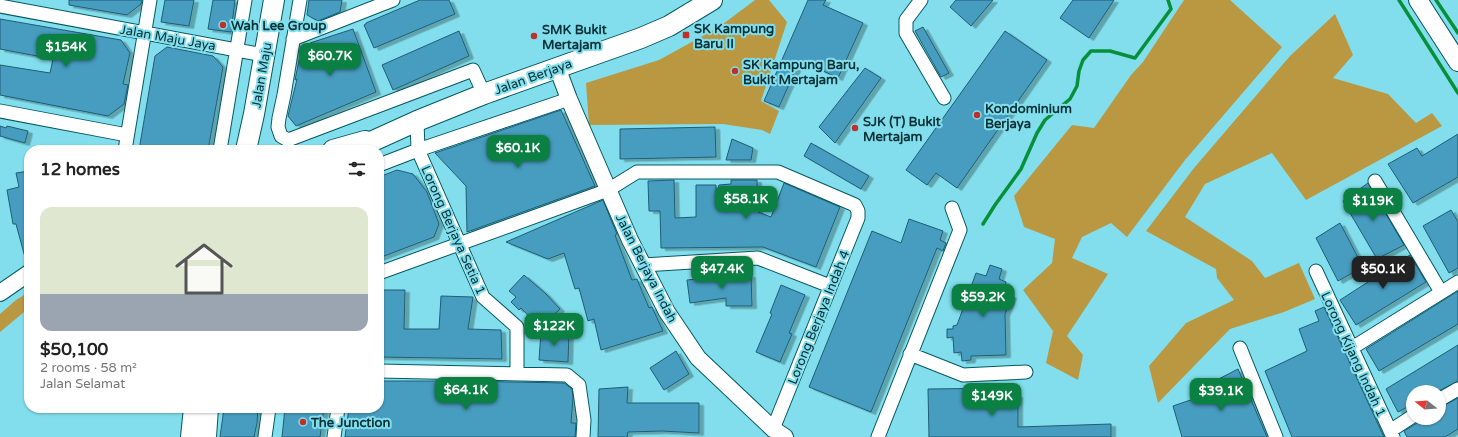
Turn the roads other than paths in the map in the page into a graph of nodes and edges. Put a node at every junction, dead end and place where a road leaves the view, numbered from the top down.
1 (150, 0) edge
2 (245, 0) edge
3 (274, 0) edge
4 (300, 0) edge
5 (393, 0) edge
6 (712, 0) edge
7 (921, 0) edge
8 (1418, 0) edge
9 (0, 6) edge
10 (145, 33) junction
11 (293, 39) junction
12 (237, 50) junction
13 (264, 55) junction
14 (1458, 62) edge
15 (557, 67) junction
16 (484, 94) junction
17 (944, 98) dead end
18 (569, 99) junction
19 (0, 111) edge
20 (254, 114) junction
21 (418, 121) junction
22 (127, 135) junction
23 (381, 137) junction
24 (126, 145) edge
25 (221, 145) edge
26 (247, 145) edge
27 (255, 145) edge
28 (351, 145) edge
29 (364, 145) edge
30 (418, 150) junction
31 (384, 164) edge
32 (1375, 181) dead end
33 (608, 190) junction
34 (952, 208) dead end
35 (459, 243) junction
36 (643, 265) junction
37 (384, 271) edge
38 (1316, 271) dead end
39 (24, 277) edge
40 (1458, 282) edge
41 (830, 286) junction
42 (1441, 292) junction
43 (0, 294) edge
44 (1240, 348) dead end
45 (1352, 348) junction
46 (910, 354) junction
47 (384, 370) edge
48 (1026, 372) dead end
49 (517, 374) junction
50 (1458, 389) edge
51 (1446, 396) edge
52 (193, 413) edge
53 (208, 413) edge
54 (268, 413) edge
55 (337, 413) edge
56 (1406, 422) edge
57 (779, 433) edge
58 (1391, 434) edge
59 (191, 437) edge
60 (206, 437) edge
61 (265, 437) edge
62 (334, 437) edge
63 (583, 437) edge
64 (878, 437) edge
65 (1276, 437) edge

1 - 10 street
2 - 12 street
3 - 13 main road, Jalan Maju
4 - 11 street, Jalan Maju
5 - 11 street
6 - 15 main road, Jalan Berjaya
7 - 17 street
8 - 14 main road
9 - 10 street, Jalan Maju Jaya
10 - 12 street, Jalan Maju Jaya
10 - 22 street
11 - 16 street, Jalan Maju
12 - 13 street, Jalan Maju Jaya
12 - 25 street
13 - 20 main road, Jalan Maju
15 - 16 main road, Jalan Berjaya
15 - 18 street, Jalan Berjaya Indah
16 - 21 main road, Jalan Berjaya
18 - 30 street
18 - 33 street, Jalan Berjaya Indah
19 - 22 street
20 - 26 main road, Jalan Maju
20 - 27 main road
21 - 23 main road, Jalan Berjaya
21 - 30 street, Lorong Berjaya Setia 1
22 - 24 street
23 - 28 main road
23 - 29 main road, Jalan Berjaya
30 - 31 street
30 - 35 street, Lorong Berjaya Setia 1
32 - 42 street
33 - 35 street
33 - 36 street, Jalan Berjaya Indah
33 - 41 street, Lorong Berjaya Indah 4
34 - 46 street
35 - 37 street
35 - 49 street, Lorong Berjaya Setia 1
36 - 41 street
36 - 57 street, Jalan Berjaya Indah
38 - 45 street, Lorong Kijang Indah 1
39 - 43 street
40 - 42 street
41 - 57 street, Lorong Berjaya Indah 4
42 - 45 street
44 - 65 street
45 - 58 street, Lorong Kijang Indah 1
46 - 48 street
46 - 64 street
47 - 49 street
49 - 63 street
50 - 51 street
52 - 59 main road
53 - 60 main road
54 - 61 street
55 - 62 street
56 - 58 street

